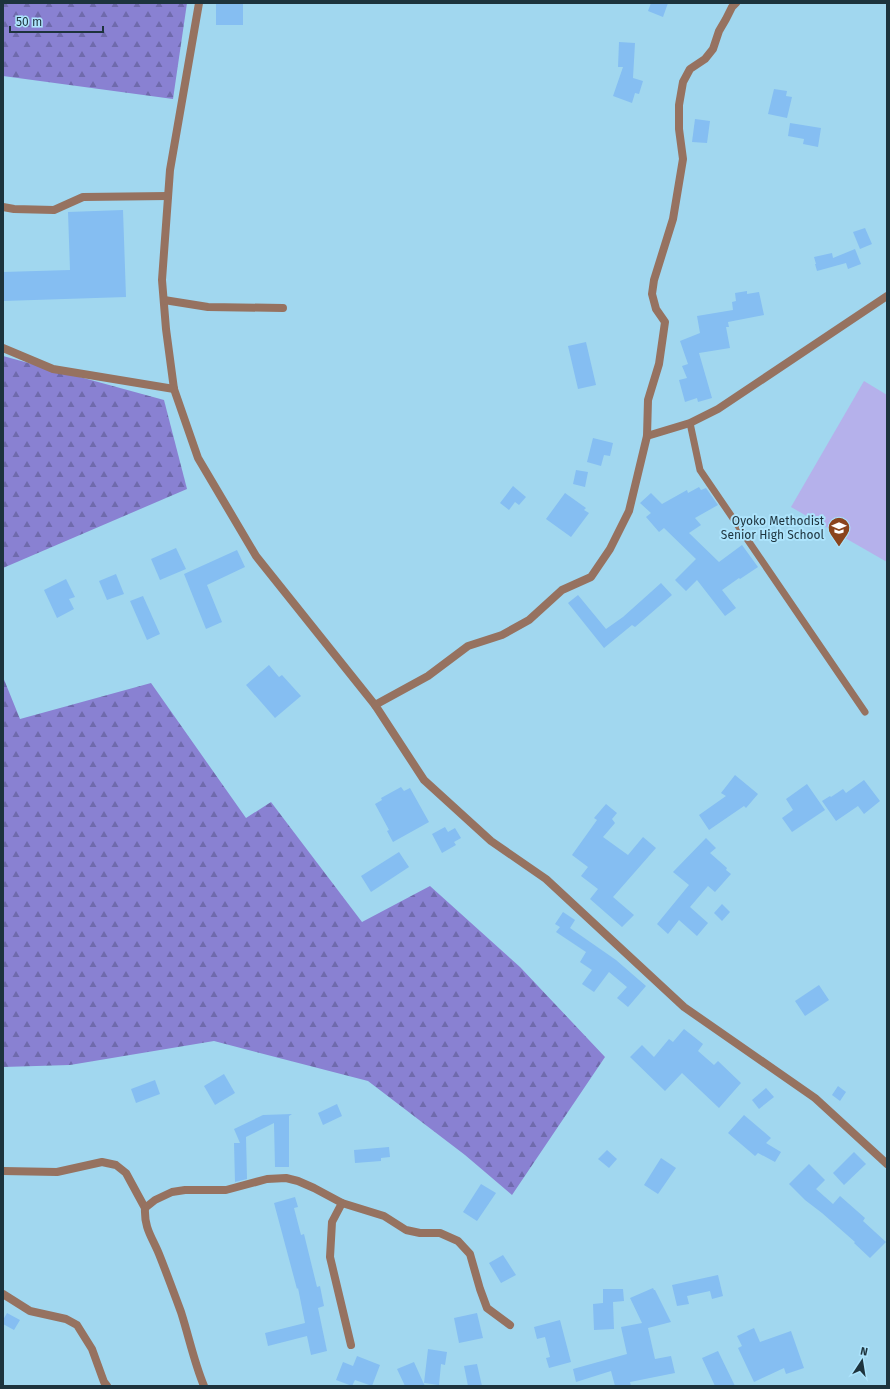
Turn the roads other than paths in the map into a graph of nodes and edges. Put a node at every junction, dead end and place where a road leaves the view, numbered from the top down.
1 (199, 3) edge
2 (736, 3) edge
3 (168, 196) junction
4 (3, 207) edge
5 (887, 296) edge
6 (164, 300) junction
7 (283, 308) dead end
8 (3, 348) edge
9 (174, 389) junction
10 (690, 423) junction
11 (647, 436) junction
12 (375, 705) junction
13 (865, 712) dead end
14 (887, 1164) edge
15 (3, 1171) edge
16 (342, 1203) junction
17 (145, 1208) junction
18 (3, 1294) edge
19 (510, 1325) dead end
20 (351, 1345) dead end
21 (107, 1386) edge
22 (204, 1386) edge

1 - 3 street
2 - 11 street
3 - 4 street
3 - 6 street
5 - 10 street
6 - 7 street
6 - 9 street
8 - 9 street
9 - 12 street
10 - 11 street
10 - 13 lane
11 - 12 street
12 - 14 street
15 - 17 street
16 - 17 street
16 - 19 street
16 - 20 street
17 - 22 street
18 - 21 street

